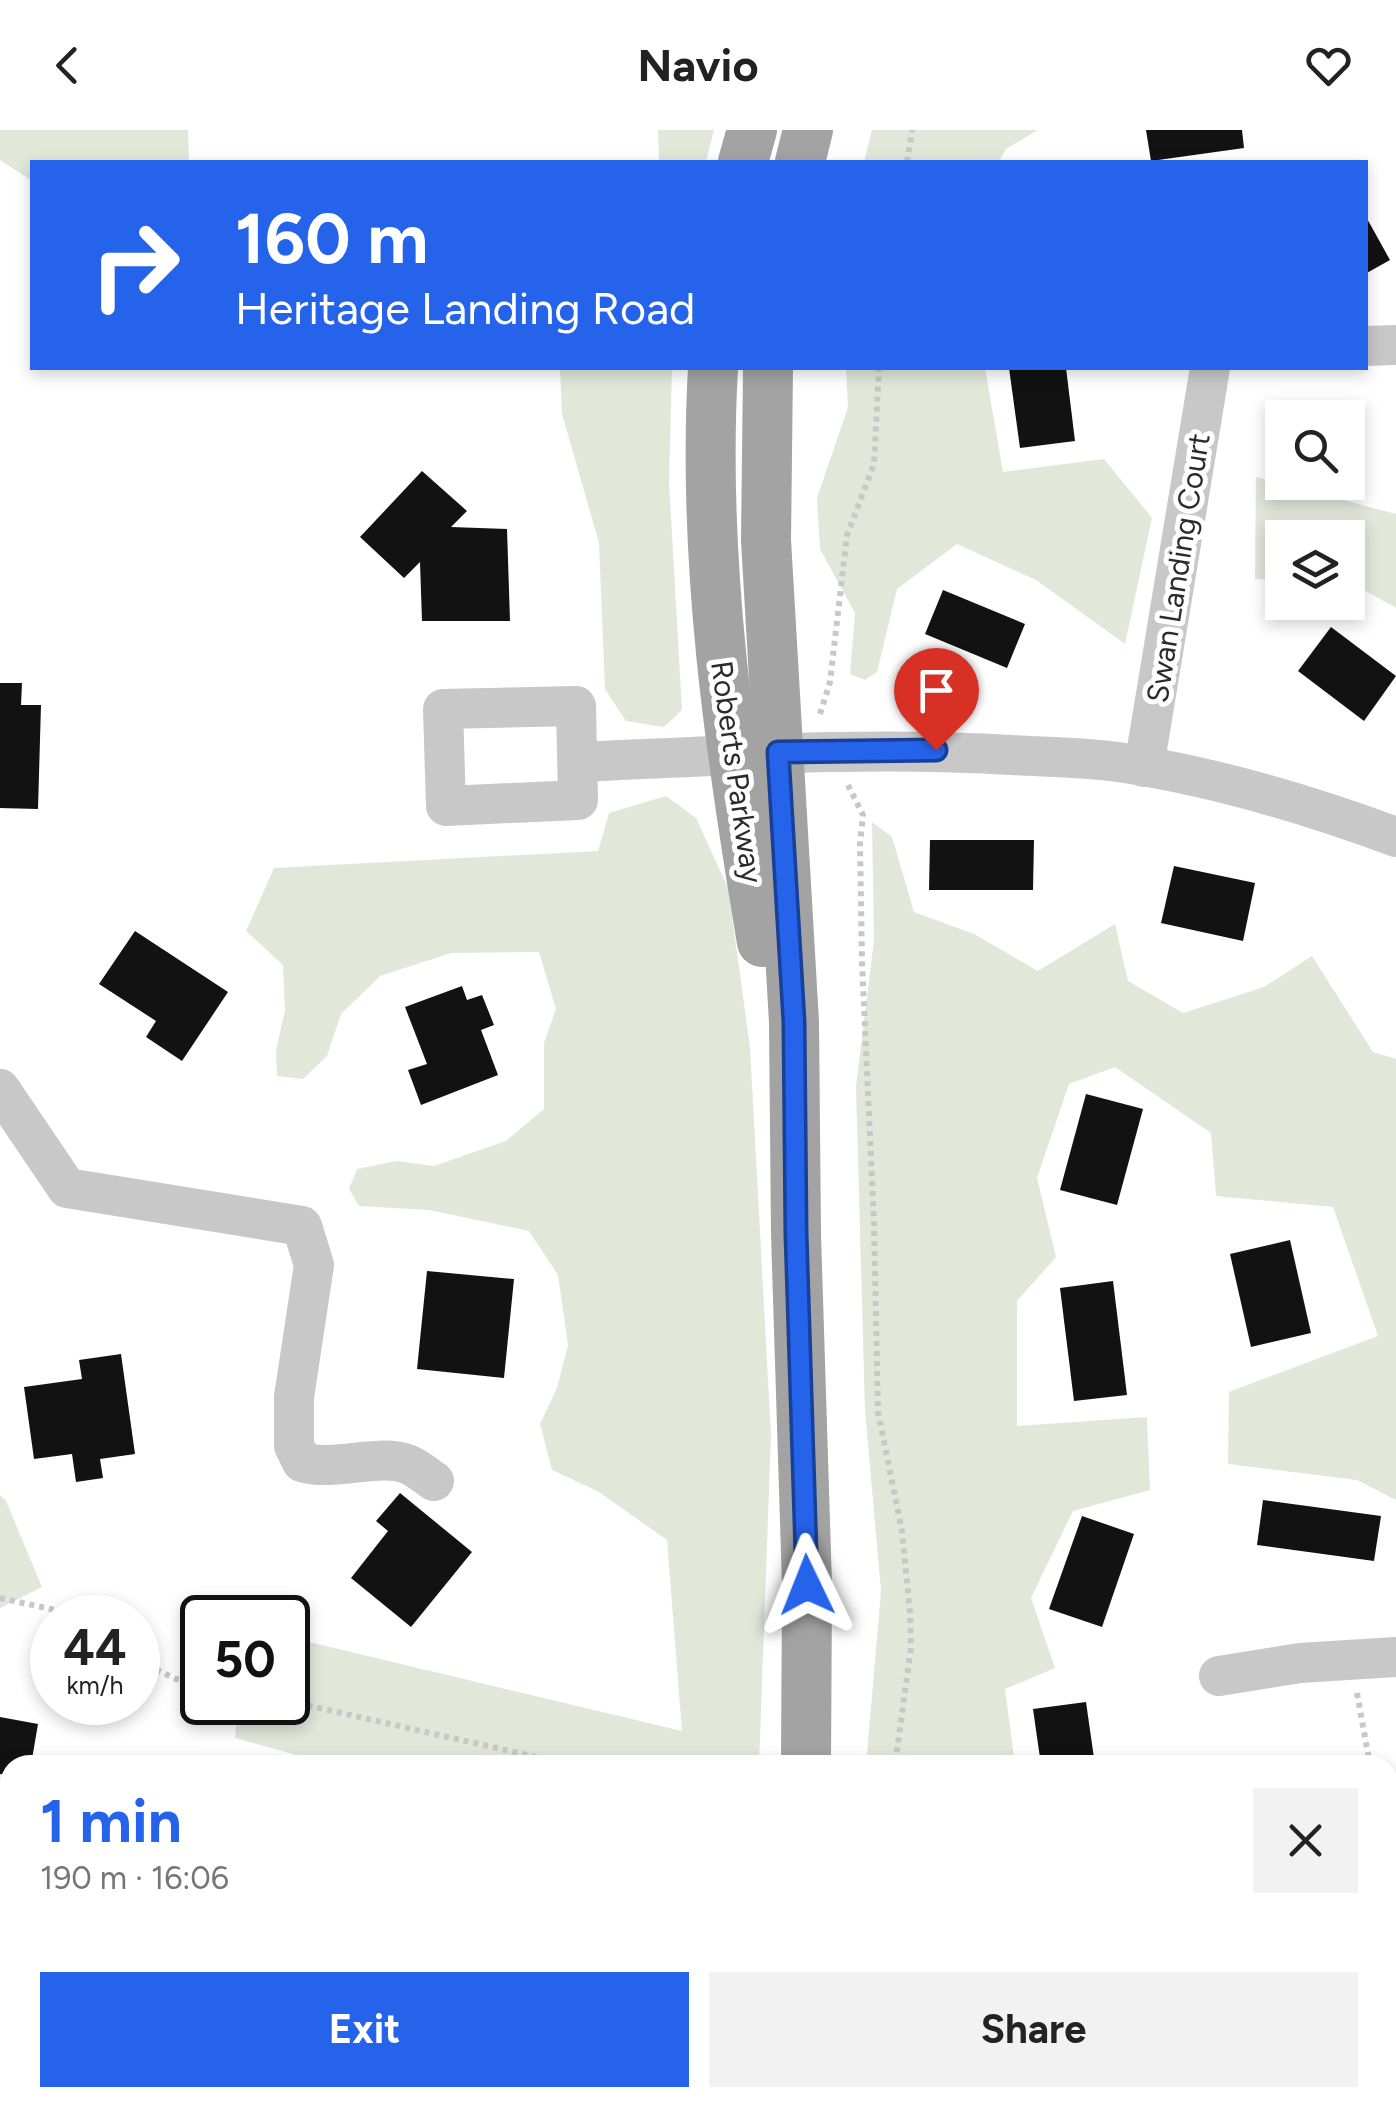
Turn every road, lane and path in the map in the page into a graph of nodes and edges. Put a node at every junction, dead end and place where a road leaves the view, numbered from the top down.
1 (752, 130) edge
2 (808, 130) edge
3 (912, 130) edge
4 (744, 160) edge
5 (800, 160) edge
6 (908, 160) edge
7 (1396, 345) edge
8 (1368, 346) edge
9 (713, 370) edge
10 (768, 370) edge
11 (879, 370) edge
12 (1210, 370) edge
13 (837, 751) junction
14 (754, 754) junction
15 (579, 762) dead end
16 (1144, 768) junction
17 (1396, 837) edge
18 (0, 1089) edge
19 (434, 1481) dead end
20 (0, 1598) edge
21 (30, 1605) edge
22 (1396, 1657) edge
23 (1219, 1676) dead end
24 (1358, 1698) dead end
25 (310, 1706) edge
26 (528, 1755) edge
27 (806, 1755) edge
28 (896, 1755) edge
29 (1368, 1755) edge

1 - 4 main road
2 - 5 main road
3 - 6 path
7 - 8 street
9 - 14 main road, Roberts Parkway
10 - 14 main road, Roberts Parkway
11 - 13 path
12 - 16 street, Swan Landing Court
13 - 14 street
13 - 16 street
13 - 28 path
14 - 15 street
14 - 27 main road, Roberts Parkway
16 - 17 street
18 - 19 street
20 - 21 path
22 - 23 street
24 - 29 path
25 - 26 path

